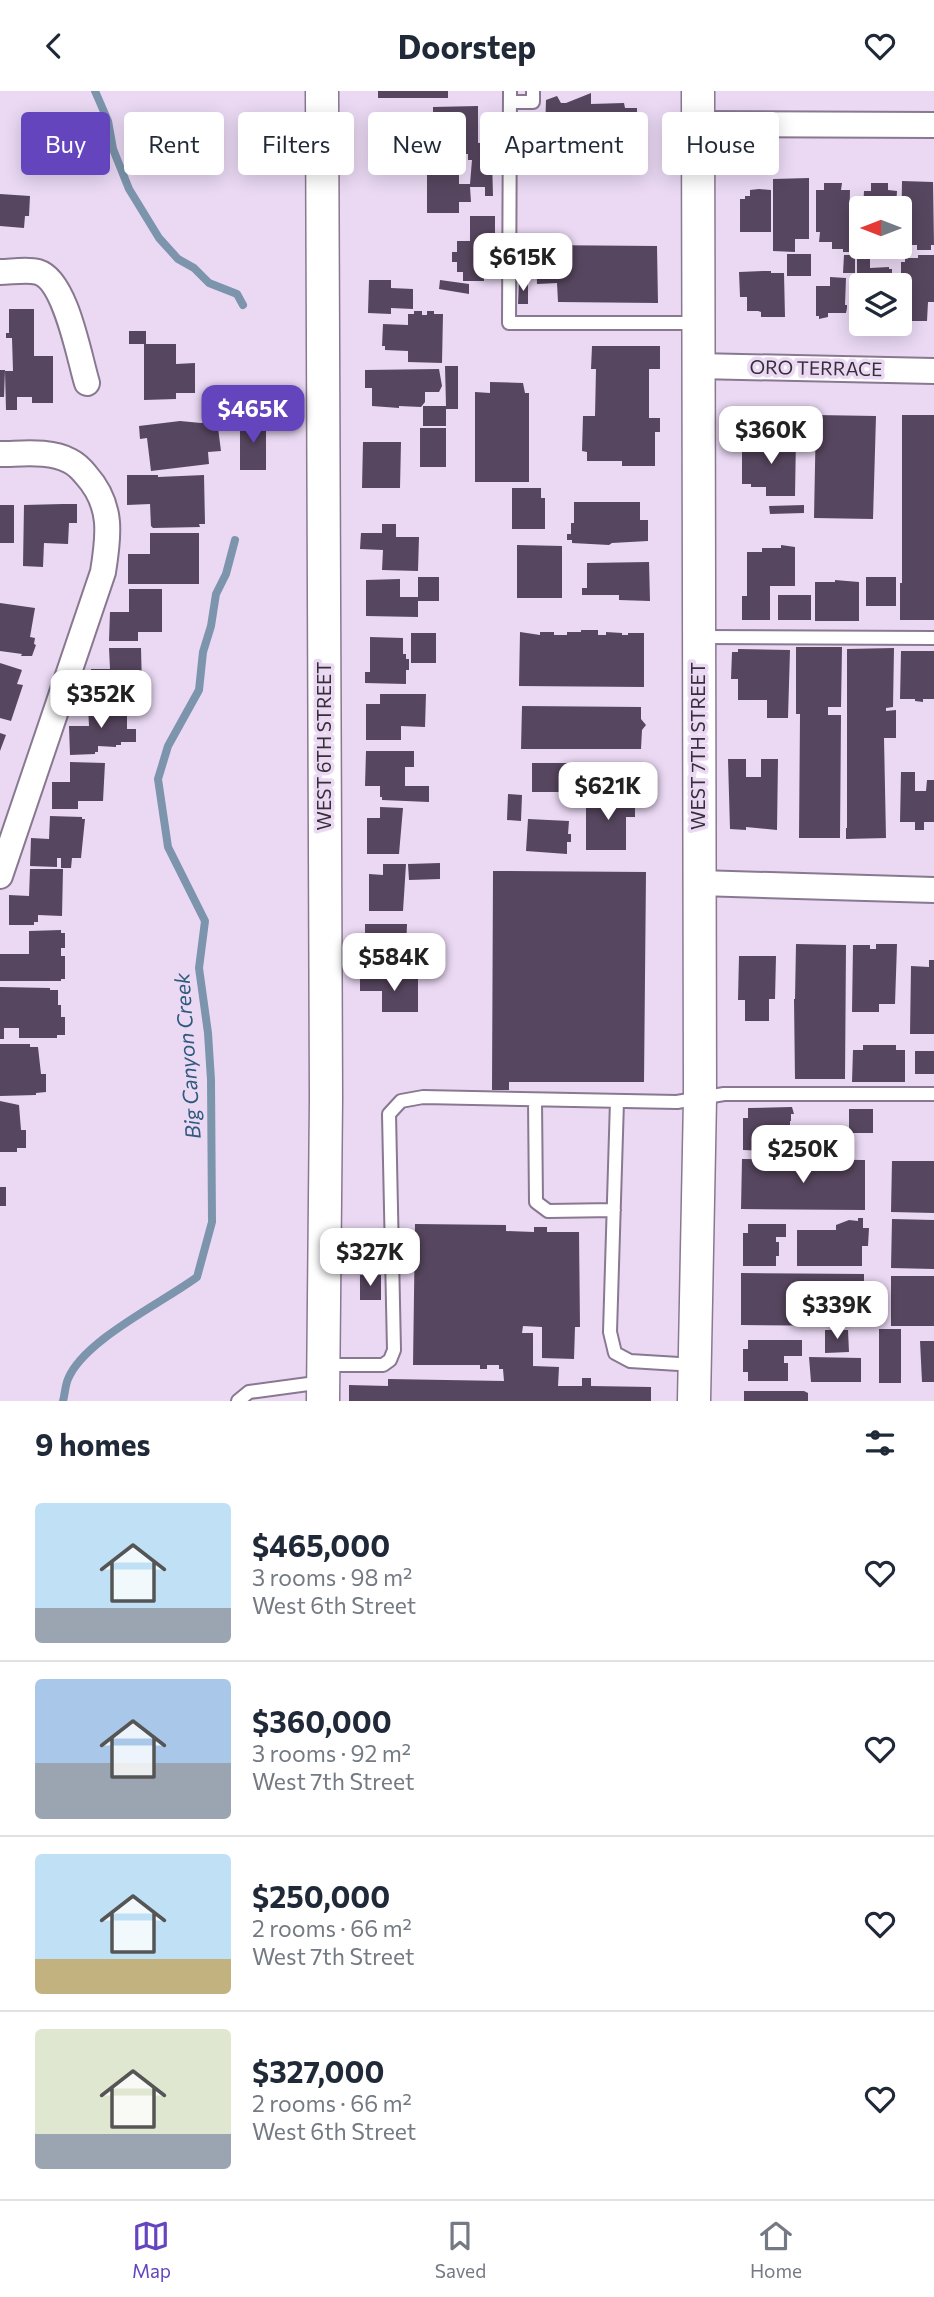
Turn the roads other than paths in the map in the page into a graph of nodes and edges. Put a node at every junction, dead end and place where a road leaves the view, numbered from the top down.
1 (322, 91) edge
2 (533, 91) edge
3 (698, 91) edge
4 (510, 96) edge
5 (698, 112) edge
6 (779, 124) edge
7 (934, 125) edge
8 (698, 175) edge
9 (0, 272) edge
10 (697, 323) junction
11 (697, 366) junction
12 (934, 371) edge
13 (87, 383) dead end
14 (0, 454) edge
15 (698, 637) junction
16 (934, 638) edge
17 (0, 876) edge
18 (699, 883) junction
19 (934, 890) edge
20 (934, 1094) edge
21 (700, 1099) junction
22 (535, 1101) junction
23 (617, 1101) junction
24 (614, 1210) junction
25 (695, 1365) junction
26 (324, 1383) edge
27 (238, 1401) edge
28 (694, 1401) edge

1 - 26 street, WEST 6TH STREET
2 - 4 lane
3 - 5 street, WEST 7TH STREET
4 - 10 lane
6 - 7 street
8 - 10 street, WEST 7TH STREET
9 - 13 street
10 - 11 street, WEST 7TH STREET
11 - 12 street, ORO TERRACE
11 - 15 street, WEST 7TH STREET
14 - 17 street
15 - 16 lane
15 - 18 street, WEST 7TH STREET
18 - 19 street
18 - 21 street, WEST 7TH STREET
20 - 21 lane
21 - 23 lane
21 - 25 street, WEST 7TH STREET
22 - 23 lane
22 - 24 lane
22 - 26 lane
23 - 24 lane
24 - 25 lane
25 - 28 street, WEST 7TH STREET
26 - 27 lane

